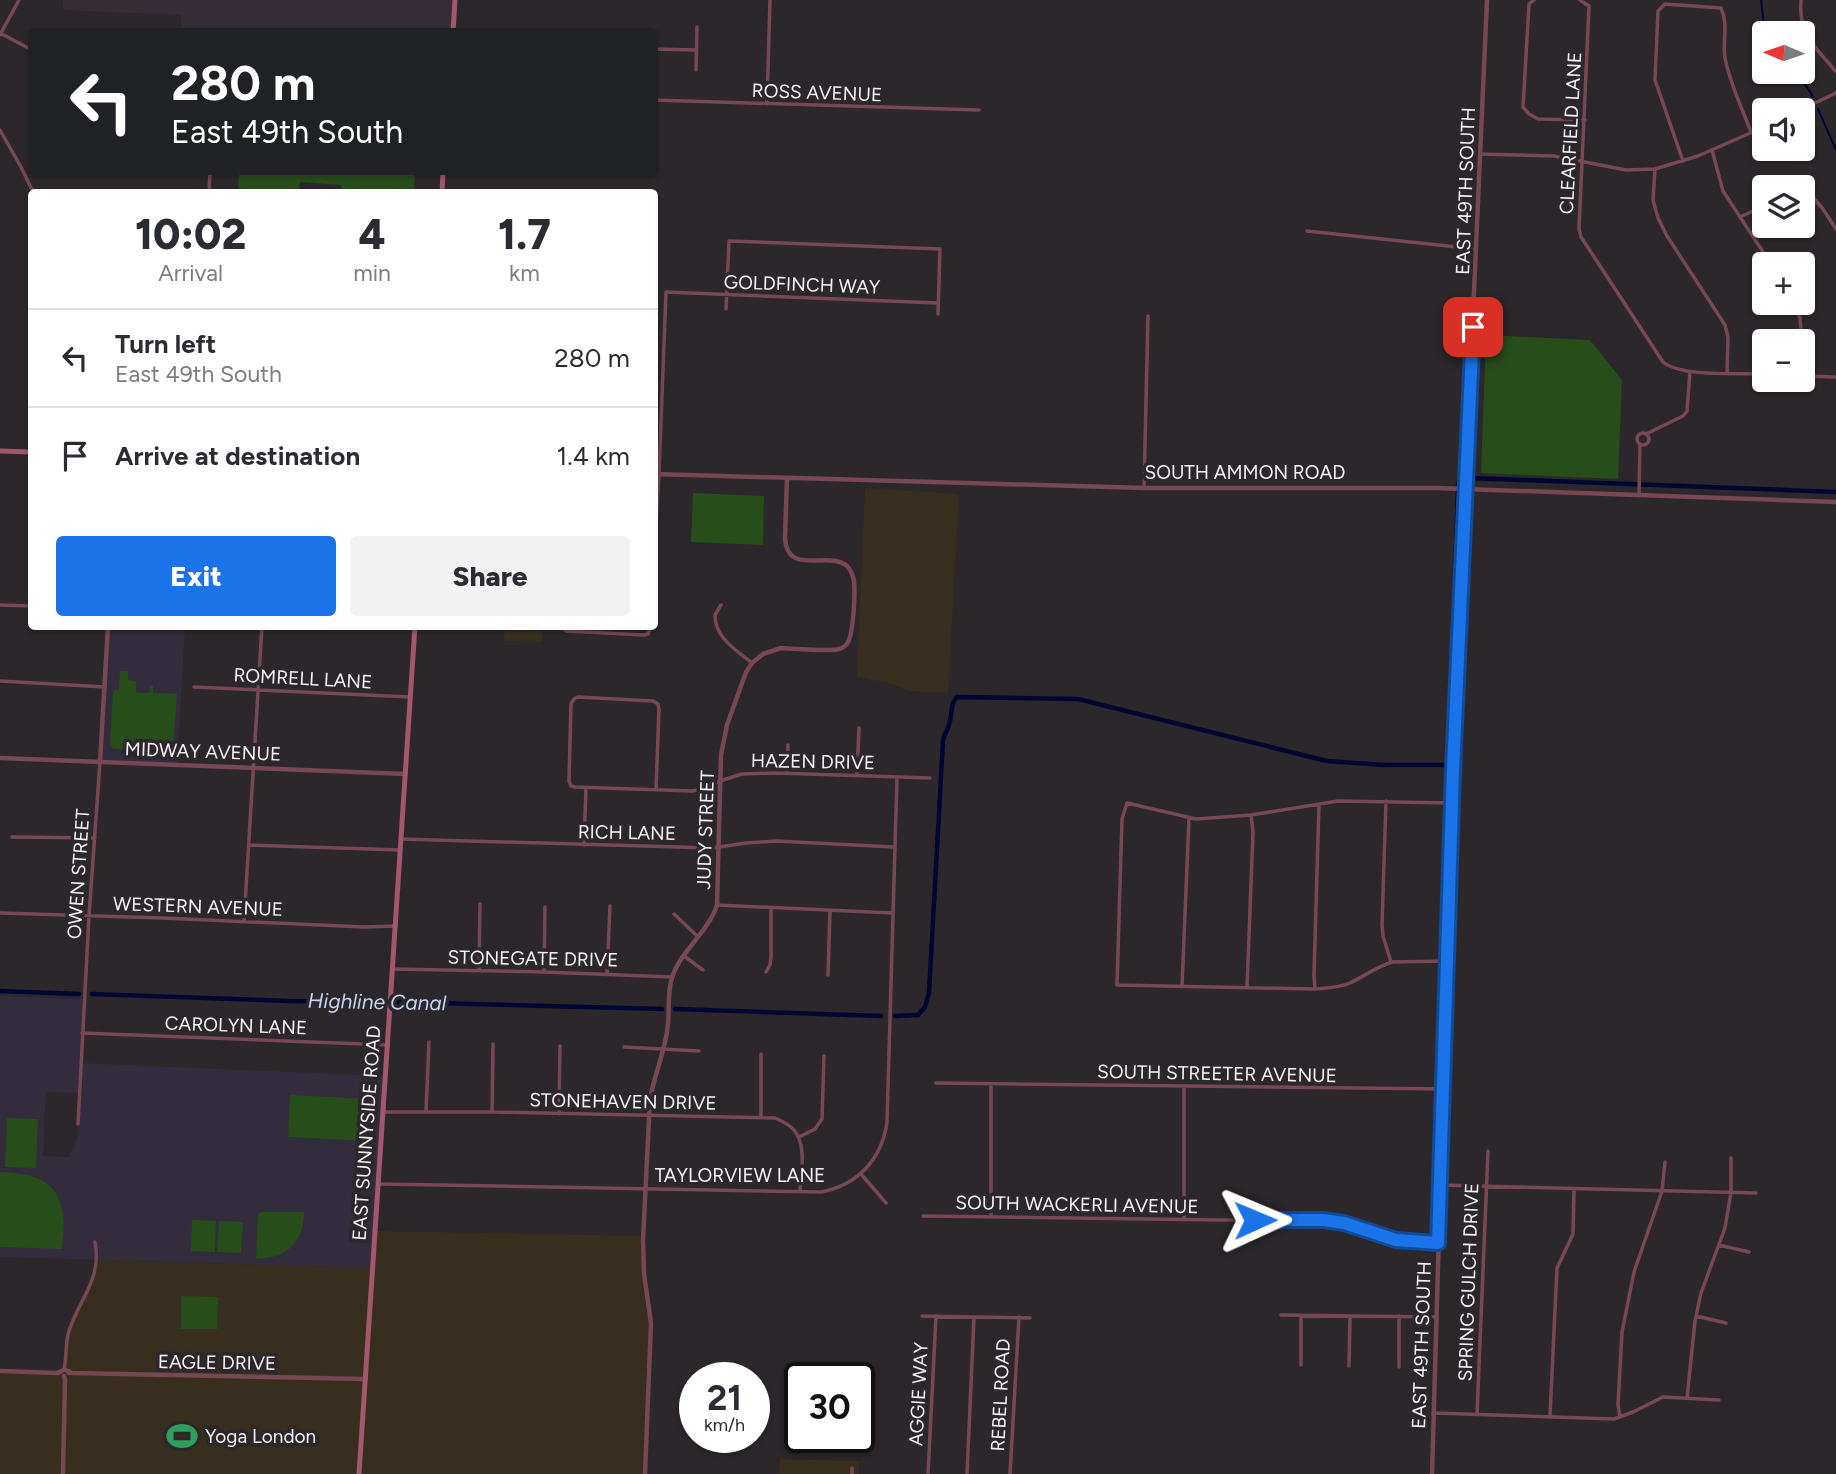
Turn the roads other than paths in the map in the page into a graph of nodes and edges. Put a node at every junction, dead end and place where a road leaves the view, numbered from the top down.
1 (19, 0) edge
2 (455, 0) edge
3 (771, 0) edge
4 (1487, 0) edge
5 (1534, 0) edge
6 (1580, 0) edge
7 (1801, 0) edge
8 (697, 27) dead end
9 (453, 28) edge
10 (0, 34) edge
11 (28, 48) edge
12 (658, 49) edge
13 (696, 50) junction
14 (1836, 59) edge
15 (1828, 62) junction
16 (696, 70) dead end
17 (1836, 72) edge
18 (1836, 93) edge
19 (658, 100) edge
20 (1815, 103) edge
21 (767, 104) junction
22 (979, 110) dead end
23 (1585, 120) junction
24 (0, 130) edge
25 (1751, 132) joint
26 (1712, 150) junction
27 (1480, 154) junction
28 (1583, 161) junction
29 (1683, 161) junction
30 (1655, 169) junction
31 (32, 189) edge
32 (1815, 199) edge
33 (1752, 212) edge
34 (1740, 217) junction
35 (1836, 229) edge
36 (1307, 231) dead end
37 (1476, 249) junction
38 (1764, 252) edge
39 (727, 295) junction
40 (938, 303) junction
41 (726, 309) dead end
42 (937, 314) dead end
43 (1148, 316) dead end
44 (1690, 372) junction
45 (1727, 372) junction
46 (1752, 373) edge
47 (1815, 376) edge
48 (1836, 377) edge
49 (1646, 434) junction
50 (1640, 444) junction
51 (0, 451) edge
52 (28, 452) edge
53 (658, 454) edge
54 (658, 474) edge
55 (787, 478) junction
56 (1144, 488) junction
57 (1465, 489) junction
58 (1639, 493) junction
59 (1836, 502) edge
60 (0, 605) edge
61 (28, 606) edge
62 (721, 606) dead end
63 (108, 630) edge
64 (262, 630) edge
65 (415, 630) edge
66 (564, 630) edge
67 (608, 630) edge
68 (650, 630) edge
69 (608, 634) junction
70 (752, 663) junction
71 (0, 681) edge
72 (105, 687) junction
73 (194, 687) dead end
74 (258, 690) junction
75 (410, 697) junction
76 (859, 728) dead end
77 (788, 745) dead end
78 (0, 758) edge
79 (100, 762) junction
80 (254, 767) junction
81 (787, 773) junction
82 (405, 774) junction
83 (858, 775) junction
84 (897, 777) junction
85 (930, 778) dead end
86 (720, 781) junction
87 (586, 788) junction
88 (656, 790) junction
89 (1386, 801) junction
90 (1452, 803) junction
91 (1319, 804) junction
92 (1251, 815) junction
93 (1189, 818) junction
94 (12, 837) dead end
95 (95, 838) junction
96 (401, 839) junction
97 (249, 845) junction
98 (584, 845) junction
99 (894, 847) junction
100 (719, 848) junction
101 (400, 850) junction
102 (480, 904) dead end
103 (717, 905) junction
104 (545, 906) dead end
105 (610, 906) dead end
106 (771, 908) junction
107 (830, 911) junction
108 (891, 912) junction
109 (0, 913) edge
110 (674, 914) dead end
111 (89, 916) junction
112 (244, 921) junction
113 (396, 926) junction
114 (698, 937) junction
115 (684, 956) junction
116 (1447, 961) junction
117 (1391, 962) junction
118 (393, 969) junction
119 (703, 970) dead end
120 (479, 971) junction
121 (544, 972) junction
122 (766, 972) dead end
123 (607, 974) junction
124 (828, 975) dead end
125 (672, 977) junction
126 (1182, 986) junction
127 (1247, 988) junction
128 (1315, 989) junction
129 (82, 1033) junction
130 (429, 1042) dead end
131 (494, 1044) dead end
132 (388, 1045) junction
133 (560, 1046) dead end
134 (624, 1047) dead end
135 (663, 1049) junction
136 (699, 1051) dead end
137 (761, 1055) dead end
138 (824, 1056) dead end
139 (936, 1083) dead end
140 (992, 1084) junction
141 (1184, 1086) junction
142 (1443, 1090) junction
143 (426, 1111) junction
144 (384, 1112) junction
145 (492, 1112) junction
146 (559, 1114) junction
147 (650, 1115) junction
148 (761, 1117) junction
149 (78, 1124) dead end
150 (799, 1137) junction
151 (1488, 1151) dead end
152 (1731, 1158) dead end
153 (1665, 1162) dead end
154 (861, 1174) junction
155 (379, 1184) junction
156 (1440, 1185) junction
157 (1486, 1186) junction
158 (645, 1189) junction
159 (1574, 1189) junction
160 (1662, 1191) junction
161 (800, 1192) junction
162 (1731, 1192) junction
163 (1756, 1193) dead end
164 (886, 1203) dead end
165 (923, 1216) dead end
166 (991, 1216) junction
167 (1184, 1219) junction
168 (95, 1242) dead end
169 (1438, 1243) junction
170 (1719, 1245) junction
171 (1749, 1252) dead end
172 (1281, 1315) dead end
173 (1301, 1315) junction
174 (922, 1316) dead end
175 (936, 1316) junction
176 (1350, 1316) junction
177 (1399, 1316) junction
178 (1696, 1316) junction
179 (974, 1317) junction
180 (1436, 1317) junction
181 (1019, 1318) junction
182 (1030, 1318) dead end
183 (1726, 1322) dead end
184 (1301, 1365) dead end
185 (1349, 1366) dead end
186 (1399, 1367) dead end
187 (0, 1371) edge
188 (65, 1373) junction
189 (366, 1379) junction
190 (1687, 1398) junction
191 (1719, 1400) dead end
192 (1433, 1413) junction
193 (1477, 1414) junction
194 (1550, 1416) junction
195 (1620, 1417) junction
196 (852, 1468) dead end
197 (63, 1474) edge
198 (359, 1474) edge
199 (645, 1474) edge
200 (852, 1474) edge
201 (928, 1474) edge
202 (967, 1474) edge
203 (1010, 1474) edge
204 (1432, 1474) edge

1 - 10 street
2 - 9 main road
3 - 21 street
4 - 27 street, EAST 49TH SOUTH
5 - 23 street
6 - 23 street, CLEARFIELD LANE
7 - 15 street
8 - 13 street
10 - 11 street
12 - 13 street
13 - 16 street
14 - 15 street
15 - 17 street
18 - 20 street
19 - 21 street, ROSS AVENUE
21 - 22 street, ROSS AVENUE
23 - 28 street, CLEARFIELD LANE
24 - 31 street
25 - 26 street
25 - 29 street
26 - 29 street
26 - 34 street
27 - 28 street
27 - 37 street, EAST 49TH SOUTH
28 - 30 street
28 - 44 street, CLEARFIELD LANE
29 - 30 street
30 - 45 street
32 - 35 street
33 - 34 street
34 - 38 street
36 - 37 street
37 - 57 street, EAST 49TH SOUTH
39 - 40 street, GOLDFINCH WAY
39 - 40 street
39 - 41 street
39 - 53 street, GOLDFINCH WAY
40 - 42 street
43 - 56 street
44 - 45 street
44 - 49 street
45 - 46 street
47 - 48 street
49 - 50 street
49 - 50 street
50 - 58 street
51 - 52 main road
54 - 55 street, SOUTH AMMON ROAD
55 - 56 street, SOUTH AMMON ROAD
55 - 70 street
56 - 57 street, SOUTH AMMON ROAD
57 - 58 street, SOUTH AMMON ROAD
57 - 90 street, EAST 49TH SOUTH
58 - 59 street, SOUTH AMMON ROAD
60 - 61 street
62 - 70 street
63 - 72 street, OWEN STREET
64 - 74 street
65 - 75 main road, EAST SUNNYSIDE ROAD
66 - 69 street
67 - 69 street
68 - 69 street
70 - 86 street, JUDY STREET
71 - 72 street
72 - 79 street, OWEN STREET
73 - 74 street, ROMRELL LANE
74 - 75 street, ROMRELL LANE
74 - 80 street
75 - 82 main road, EAST SUNNYSIDE ROAD
76 - 83 street
77 - 81 street
78 - 79 street, MIDWAY AVENUE
79 - 80 street, MIDWAY AVENUE
79 - 95 street, OWEN STREET
80 - 82 street, MIDWAY AVENUE
80 - 97 street
81 - 83 street, HAZEN DRIVE
81 - 86 street, HAZEN DRIVE
82 - 96 main road, EAST SUNNYSIDE ROAD
83 - 84 street, HAZEN DRIVE
84 - 85 street, HAZEN DRIVE
84 - 99 street, TAYLORVIEW LANE
86 - 88 street, HAZEN DRIVE
86 - 100 street, JUDY STREET
87 - 88 street, HAZEN DRIVE
87 - 88 street
87 - 98 street
89 - 90 street
89 - 91 street
89 - 117 street
90 - 116 street, EAST 49TH SOUTH
91 - 92 street
91 - 128 street
92 - 93 street
92 - 127 street
93 - 126 street
93 - 126 street
94 - 95 street
95 - 111 street, OWEN STREET
96 - 98 street, RICH LANE
96 - 101 main road, EAST SUNNYSIDE ROAD
97 - 101 street
97 - 112 street
98 - 100 street, RICH LANE
99 - 100 street, RICH LANE
99 - 108 street, TAYLORVIEW LANE
100 - 103 street, JUDY STREET
101 - 113 main road, EAST SUNNYSIDE ROAD
102 - 120 street
103 - 106 street
103 - 114 street, JUDY STREET
104 - 121 street
105 - 123 street
106 - 107 street
106 - 122 street
107 - 108 street
107 - 124 street
108 - 154 street, TAYLORVIEW LANE
109 - 111 street, WESTERN AVENUE
110 - 114 street
111 - 112 street, WESTERN AVENUE
111 - 129 street, OWEN STREET
112 - 113 street, WESTERN AVENUE
113 - 118 main road, EAST SUNNYSIDE ROAD
114 - 115 street, JUDY STREET
115 - 119 street
115 - 125 street, JUDY STREET
116 - 117 street
116 - 142 street, EAST 49TH SOUTH
117 - 128 street
118 - 120 street, STONEGATE DRIVE
118 - 132 main road, EAST SUNNYSIDE ROAD
120 - 121 street, STONEGATE DRIVE
121 - 123 street, STONEGATE DRIVE
123 - 125 street, STONEGATE DRIVE
125 - 135 street, JUDY STREET
126 - 127 street
127 - 128 street
129 - 132 street, CAROLYN LANE
129 - 149 street, OWEN STREET
130 - 143 street
131 - 145 street
132 - 144 main road, EAST SUNNYSIDE ROAD
133 - 146 street
134 - 135 street
135 - 136 street
135 - 147 street, JUDY STREET
137 - 148 street
138 - 150 street
139 - 140 street, SOUTH STREETER AVENUE
140 - 141 street, SOUTH STREETER AVENUE
140 - 166 street
141 - 142 street, SOUTH STREETER AVENUE
141 - 167 street
142 - 156 street, EAST 49TH SOUTH
143 - 144 street, STONEHAVEN DRIVE
143 - 145 street, STONEHAVEN DRIVE
144 - 155 main road, EAST SUNNYSIDE ROAD
145 - 146 street, STONEHAVEN DRIVE
146 - 147 street, STONEHAVEN DRIVE
147 - 148 street, STONEHAVEN DRIVE
147 - 158 street, JUDY STREET
148 - 150 street, STONEHAVEN DRIVE
150 - 161 street
151 - 157 street, SPRING GULCH DRIVE
152 - 162 street
153 - 160 street
154 - 161 street, TAYLORVIEW LANE
154 - 164 street
155 - 158 street, TAYLORVIEW LANE
155 - 189 main road, EAST SUNNYSIDE ROAD
156 - 157 street
156 - 169 street, EAST 49TH SOUTH
157 - 159 street
157 - 193 street, SPRING GULCH DRIVE
158 - 161 street, TAYLORVIEW LANE
158 - 199 street, JUDY STREET
159 - 160 street
159 - 194 street
160 - 162 street
160 - 195 street
162 - 163 street
162 - 170 street
165 - 166 street, SOUTH WACKERLI AVENUE
166 - 167 street, SOUTH WACKERLI AVENUE
167 - 169 street, SOUTH WACKERLI AVENUE
168 - 188 street
169 - 180 street, EAST 49TH SOUTH
170 - 171 street
170 - 178 street
172 - 173 street
173 - 176 street
173 - 184 street
174 - 175 street
175 - 179 street
175 - 201 street, AGGIE WAY
176 - 177 street
176 - 185 street
177 - 180 street
177 - 186 street
178 - 183 street
178 - 190 street
179 - 181 street
179 - 202 street
180 - 192 street, EAST 49TH SOUTH
181 - 182 street
181 - 203 street, REBEL ROAD
187 - 188 street, EAGLE DRIVE
188 - 189 street, EAGLE DRIVE
188 - 197 street
189 - 198 main road, EAST SUNNYSIDE ROAD
190 - 191 street
190 - 195 street
192 - 193 street
192 - 204 street, EAST 49TH SOUTH
193 - 194 street
194 - 195 street
196 - 200 street

